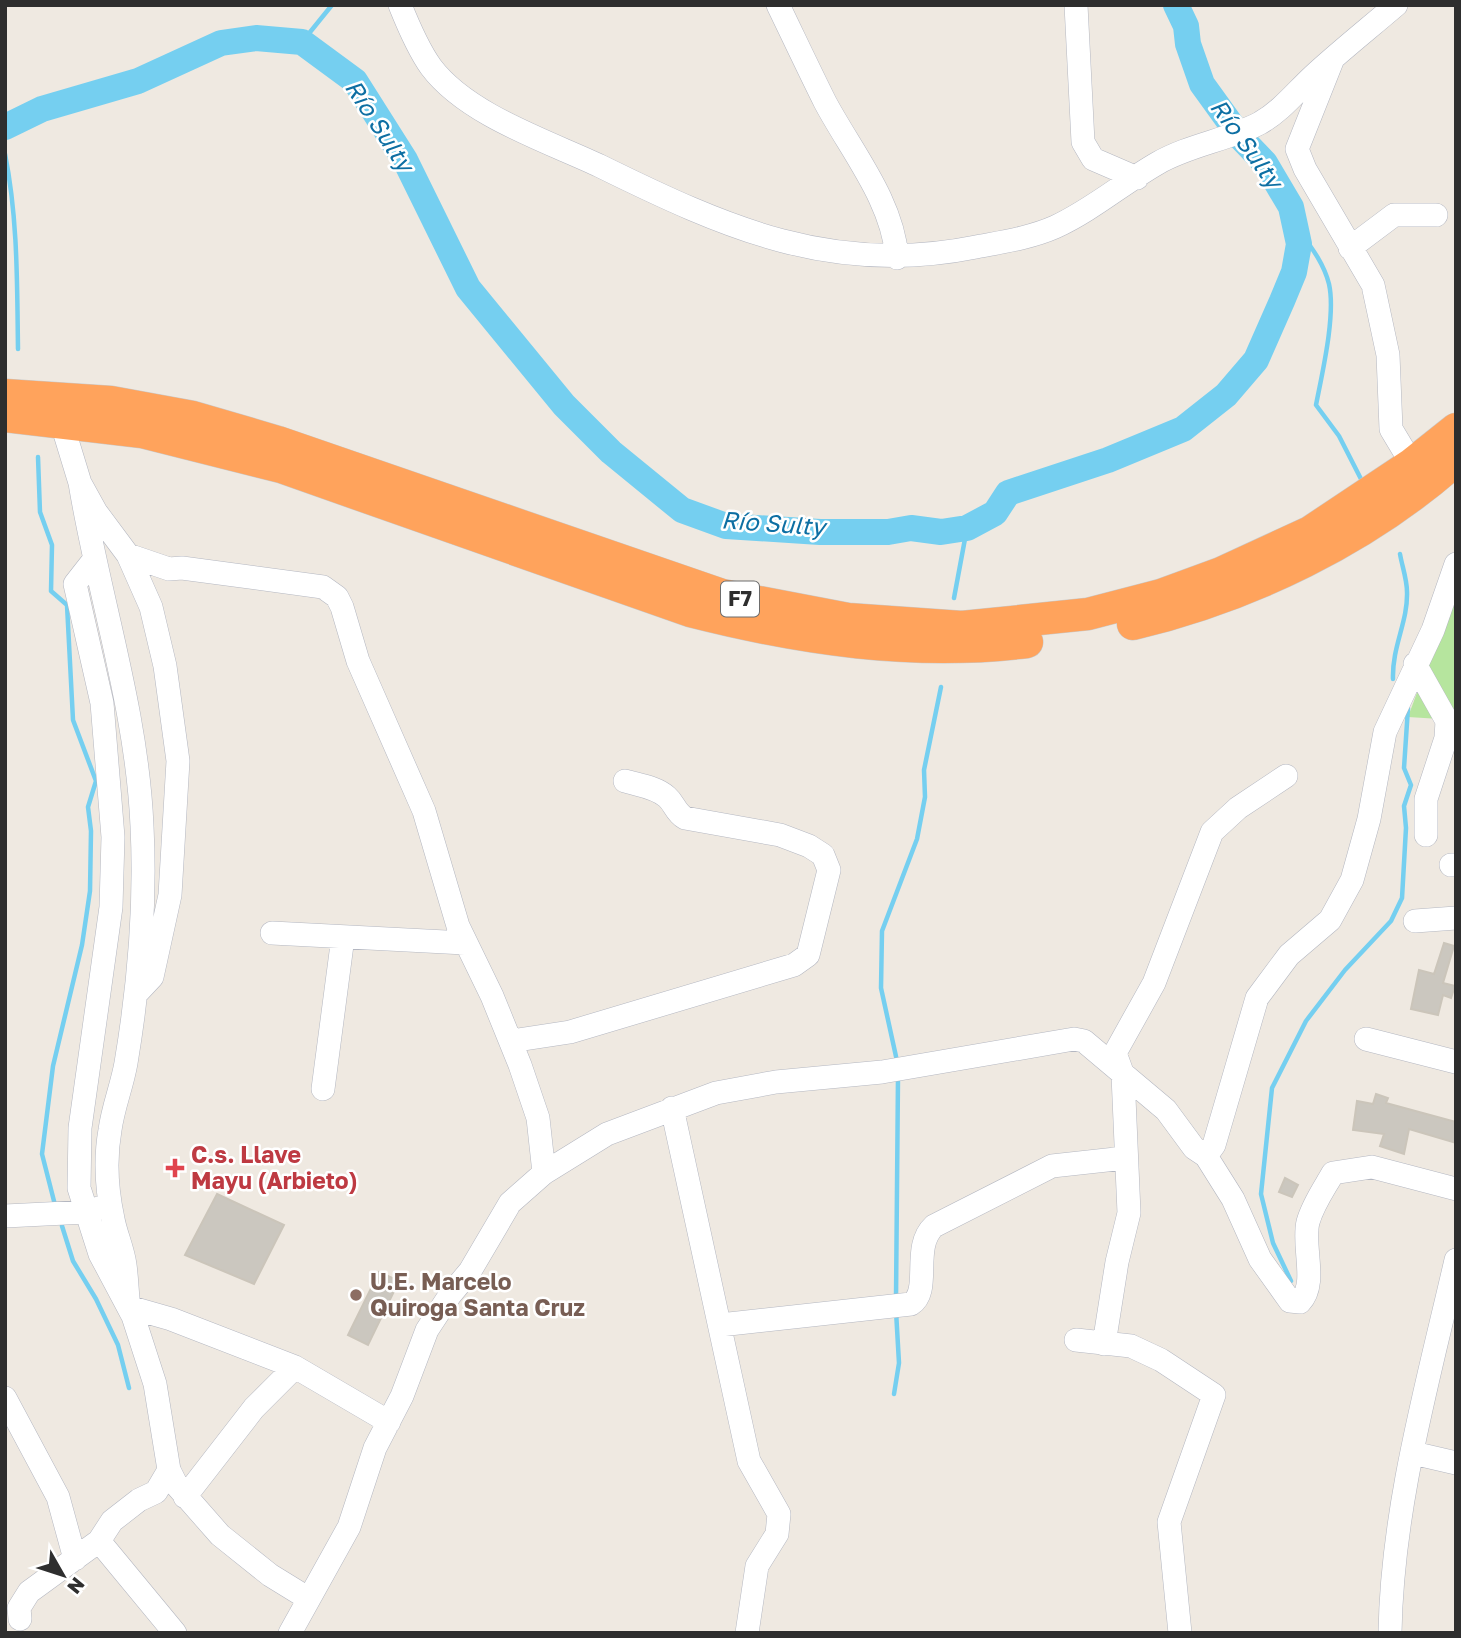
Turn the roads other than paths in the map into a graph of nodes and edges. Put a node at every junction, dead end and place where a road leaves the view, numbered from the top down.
1 (400, 5) edge
2 (778, 5) edge
3 (1076, 5) edge
4 (1396, 5) edge
5 (1332, 61) junction
6 (1137, 177) junction
7 (1436, 215) dead end
8 (1350, 248) junction
9 (897, 258) junction
10 (5, 395) edge
11 (5, 416) edge
12 (62, 424) junction
13 (1456, 429) edge
14 (1456, 460) edge
15 (1412, 464) junction
16 (80, 483) junction
17 (128, 555) junction
18 (93, 561) junction
19 (1456, 564) edge
20 (1415, 664) junction
21 (1451, 728) edge
22 (1286, 776) dead end
23 (625, 781) dead end
24 (1426, 835) dead end
25 (1456, 918) edge
26 (1415, 921) dead end
27 (272, 933) dead end
28 (343, 937) junction
29 (465, 943) junction
30 (135, 995) junction
31 (1366, 1040) dead end
32 (511, 1041) junction
33 (1456, 1062) edge
34 (1123, 1075) junction
35 (323, 1089) dead end
36 (672, 1108) junction
37 (1206, 1156) junction
38 (1125, 1158) junction
39 (544, 1173) junction
40 (1456, 1189) edge
41 (111, 1205) junction
42 (86, 1212) junction
43 (5, 1216) edge
44 (1456, 1260) edge
45 (128, 1307) junction
46 (720, 1325) junction
47 (1076, 1340) dead end
48 (1104, 1343) junction
49 (295, 1367) junction
50 (5, 1398) edge
51 (389, 1422) junction
52 (1413, 1452) junction
53 (1456, 1463) edge
54 (169, 1470) junction
55 (185, 1497) junction
56 (99, 1541) junction
57 (75, 1559) junction
58 (309, 1599) junction
59 (5, 1601) edge
60 (27, 1626) edge
61 (175, 1633) edge
62 (290, 1633) edge
63 (747, 1633) edge
64 (1180, 1633) edge
65 (1390, 1633) edge

1 - 9 street
2 - 9 street
3 - 6 street
4 - 5 street
5 - 6 street
5 - 8 street
6 - 9 street
7 - 8 street
8 - 15 street
10 - 15 highway, F7
11 - 12 highway, F7
12 - 14 highway, F7
12 - 16 street
13 - 15 highway, F7
16 - 17 street
16 - 18 street
17 - 29 street
17 - 30 street
18 - 30 street
18 - 42 street
19 - 20 street
20 - 21 street
20 - 37 street
21 - 24 street
22 - 34 street
23 - 32 street
25 - 26 street
27 - 28 street
28 - 29 street
28 - 35 street
29 - 32 street
30 - 41 street
31 - 33 street
32 - 39 street
34 - 36 street
34 - 37 street
34 - 38 street
36 - 39 street
36 - 46 street
37 - 40 street
38 - 46 street
38 - 48 street
39 - 51 street
41 - 42 street
41 - 45 street
42 - 43 street
42 - 45 street
44 - 52 street
45 - 49 street
45 - 54 street
46 - 63 street
47 - 48 street
48 - 64 street
49 - 51 street
49 - 55 street
50 - 57 street
51 - 58 street
52 - 53 street
52 - 65 street
54 - 55 street
54 - 56 street
55 - 58 street
56 - 57 street
56 - 61 street
57 - 60 street
58 - 62 street
59 - 60 street

